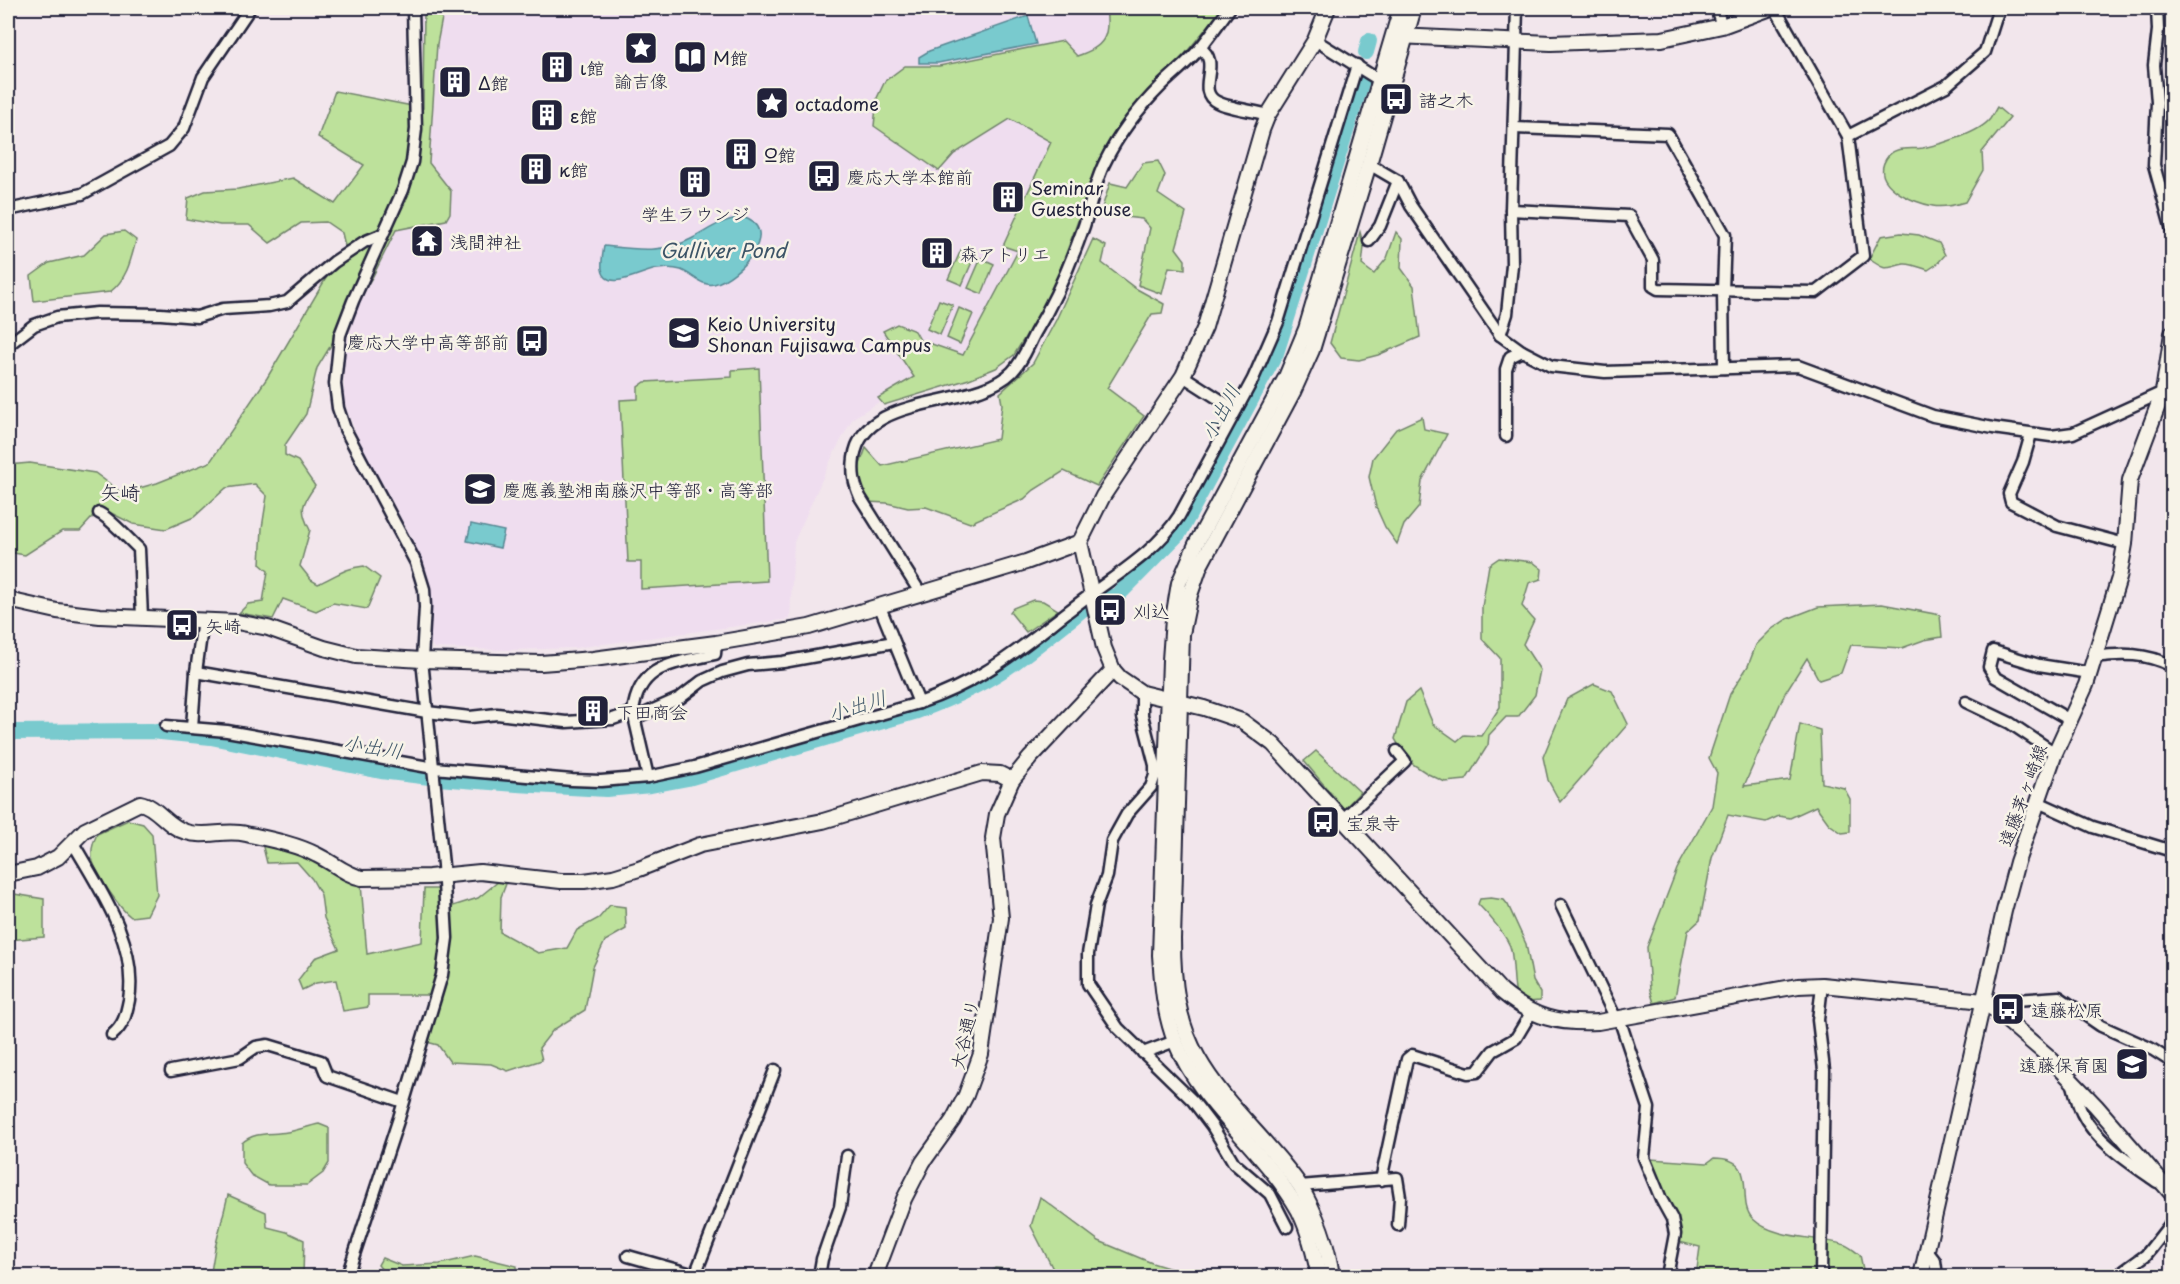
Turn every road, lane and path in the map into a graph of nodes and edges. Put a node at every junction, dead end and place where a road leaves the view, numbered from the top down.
1 (250, 8) edge
2 (413, 8) edge
3 (1230, 8) edge
4 (1328, 8) edge
5 (1401, 8) edge
6 (1414, 8) edge
7 (1517, 8) edge
8 (1716, 8) edge
9 (1773, 8) edge
10 (2000, 8) edge
11 (2157, 8) edge
12 (1722, 26) junction
13 (1399, 36) junction
14 (1316, 40) junction
15 (1515, 42) junction
16 (1200, 48) junction
17 (1357, 65) junction
18 (1380, 80) junction
19 (1268, 115) junction
20 (1515, 128) junction
21 (1848, 136) junction
22 (1369, 164) junction
23 (1398, 181) junction
24 (8, 210) edge
25 (1511, 210) junction
26 (2172, 230) edge
27 (383, 234) junction
28 (1369, 241) dead end
29 (1723, 291) junction
30 (2172, 333) edge
31 (1500, 335) junction
32 (8, 345) edge
33 (1522, 351) junction
34 (1724, 368) junction
35 (1183, 376) junction
36 (2168, 392) edge
37 (1236, 410) junction
38 (2031, 434) junction
39 (1506, 436) dead end
40 (99, 513) dead end
41 (1080, 542) junction
42 (2125, 544) junction
43 (921, 594) junction
44 (8, 600) edge
45 (1093, 600) junction
46 (880, 607) junction
47 (142, 617) junction
48 (203, 620) junction
49 (894, 642) junction
50 (716, 643) junction
51 (2094, 657) junction
52 (422, 660) junction
53 (2172, 666) edge
54 (1113, 670) junction
55 (196, 672) junction
56 (2090, 673) junction
57 (1142, 693) junction
58 (1175, 700) junction
59 (1966, 702) dead end
60 (919, 703) junction
61 (427, 712) junction
62 (634, 715) junction
63 (2070, 720) junction
64 (166, 726) dead end
65 (192, 727) junction
66 (1397, 751) dead end
67 (2055, 753) junction
68 (434, 774) junction
69 (648, 777) junction
70 (1012, 780) junction
71 (2038, 802) junction
72 (1342, 820) junction
73 (73, 843) junction
74 (2172, 851) edge
75 (8, 874) edge
76 (444, 875) junction
77 (1561, 905) dead end
78 (1822, 985) junction
79 (1985, 1001) junction
80 (1531, 1013) junction
81 (1618, 1019) junction
82 (112, 1035) dead end
83 (1175, 1041) junction
84 (1143, 1053) junction
85 (2172, 1062) edge
86 (775, 1070) dead end
87 (171, 1071) dead end
88 (403, 1102) junction
89 (847, 1156) dead end
90 (1381, 1180) junction
91 (1300, 1186) junction
92 (2170, 1192) edge
93 (2172, 1222) edge
94 (1398, 1225) dead end
95 (1287, 1227) dead end
96 (1928, 1252) junction
97 (628, 1256) dead end
98 (347, 1276) edge
99 (819, 1276) edge
100 (876, 1276) edge
101 (1319, 1276) edge
102 (1332, 1276) edge
103 (1667, 1276) edge
104 (1821, 1276) edge
105 (1921, 1276) edge
106 (1937, 1276) edge
107 (2117, 1276) edge

1 - 24 street
2 - 27 street
3 - 16 street
4 - 14 street
5 - 13 street
6 - 13 street
7 - 15 street
8 - 12 street
9 - 12 street
9 - 21 street
10 - 21 street
11 - 26 street
12 - 15 street
13 - 15 street
13 - 18 street
13 - 22 street
14 - 17 street
14 - 19 street
15 - 20 street
16 - 19 street
16 - 43 street
17 - 18 street
17 - 37 street
18 - 58 street
19 - 35 street
20 - 25 street
20 - 29 street
21 - 29 street
22 - 23 street
22 - 58 street
23 - 28 street
23 - 31 street
25 - 29 street
25 - 31 street
27 - 32 street
27 - 52 street
29 - 34 street
30 - 36 street, 遠藤茅ヶ崎線
31 - 33 street
33 - 34 street
33 - 39 street
34 - 38 street
35 - 37 street
35 - 41 street
36 - 38 street
36 - 42 street, 遠藤茅ヶ崎線
37 - 45 street
38 - 42 street
40 - 47 street
41 - 43 street
41 - 45 street
42 - 51 street, 遠藤茅ヶ崎線
43 - 46 street
44 - 47 street
45 - 54 street
45 - 60 street
46 - 49 street
46 - 50 street
47 - 48 street
48 - 52 street
48 - 55 street
49 - 60 street
49 - 62 street
50 - 52 street
50 - 62 street
51 - 53 street
51 - 56 street, 遠藤茅ヶ崎線
52 - 61 street
54 - 57 street
54 - 70 street, 大谷通り
55 - 61 street
55 - 65 street
56 - 63 street, 遠藤茅ヶ崎線
56 - 63 street
57 - 58 street
57 - 84 street
58 - 72 street
58 - 83 street
58 - 91 street
59 - 67 street
60 - 69 street
61 - 62 street
61 - 68 street
62 - 69 street
63 - 67 street, 遠藤茅ヶ崎線
64 - 65 street
65 - 68 street
66 - 72 street
67 - 71 street, 遠藤茅ヶ崎線
68 - 69 street
68 - 76 street
70 - 76 street
70 - 100 street, 大谷通り
71 - 74 street
71 - 79 street, 遠藤茅ヶ崎線
72 - 80 street
73 - 75 street
73 - 76 street
73 - 82 street
76 - 88 street
77 - 81 street
78 - 79 street
78 - 81 street
78 - 104 street
79 - 85 street
79 - 92 street
79 - 96 street, 遠藤茅ヶ崎線
80 - 81 street
80 - 90 street
81 - 103 street
83 - 84 street
83 - 101 street
84 - 95 street
86 - 97 street
87 - 88 street
88 - 98 street
89 - 99 street
90 - 91 street
90 - 94 street
91 - 102 street
93 - 107 street
96 - 105 street, 遠藤茅ヶ崎線
96 - 106 street

